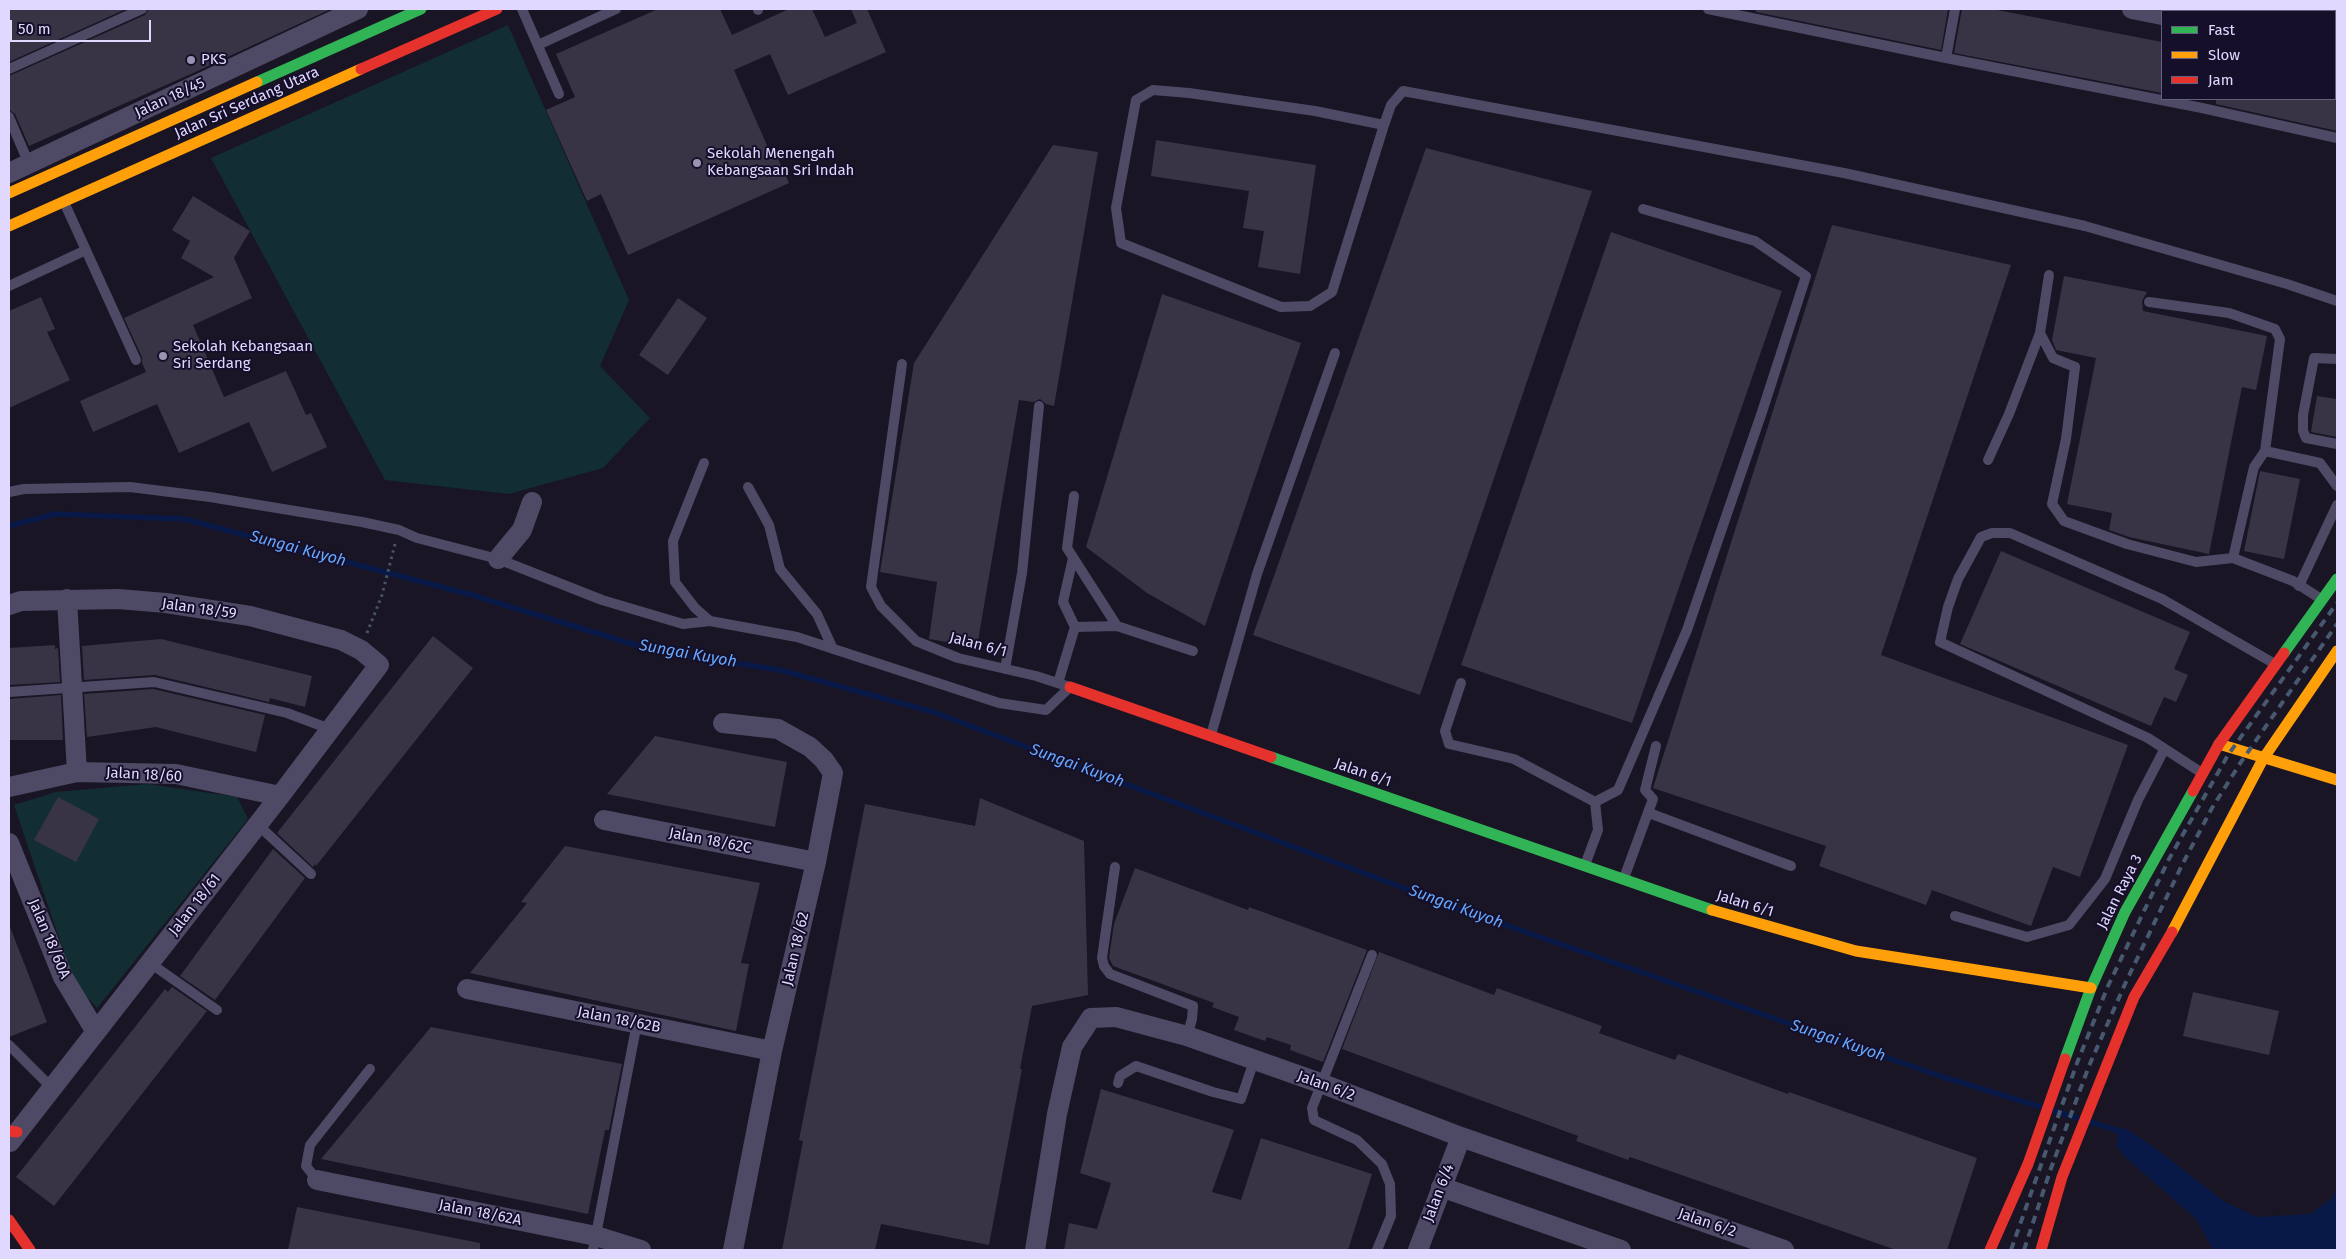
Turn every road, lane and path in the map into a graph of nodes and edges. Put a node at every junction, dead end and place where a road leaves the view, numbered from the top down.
1 (142, 9) edge
2 (358, 9) edge
3 (366, 9) edge
4 (421, 9) edge
5 (497, 9) edge
6 (522, 9) edge
7 (616, 9) edge
8 (1708, 9) edge
9 (1955, 9) edge
10 (2132, 9) edge
11 (2161, 15) edge
12 (376, 28) junction
13 (538, 45) junction
14 (390, 56) junction
15 (1946, 58) junction
16 (9, 69) edge
17 (559, 94) dead end
18 (2161, 96) edge
19 (2186, 100) edge
20 (2203, 103) edge
21 (9, 117) edge
22 (1384, 125) junction
23 (2337, 138) edge
24 (29, 164) junction
25 (9, 174) edge
26 (9, 193) edge
27 (63, 201) junction
28 (1643, 209) dead end
29 (9, 226) edge
30 (86, 250) junction
31 (2049, 275) dead end
32 (9, 286) edge
33 (2337, 301) edge
34 (2149, 302) dead end
35 (2040, 333) junction
36 (1335, 353) dead end
37 (2337, 358) edge
38 (136, 360) dead end
39 (902, 364) dead end
40 (1039, 406) dead end
41 (2337, 444) edge
42 (2265, 451) junction
43 (1988, 460) dead end
44 (704, 463) dead end
45 (748, 486) dead end
46 (2337, 486) edge
47 (9, 492) edge
48 (1074, 496) dead end
49 (532, 502) dead end
50 (2337, 505) edge
51 (399, 530) junction
52 (1073, 558) junction
53 (2233, 558) junction
54 (498, 559) junction
55 (2337, 580) edge
56 (2299, 586) junction
57 (67, 599) junction
58 (2322, 600) junction
59 (9, 604) edge
60 (710, 620) junction
61 (1117, 626) junction
62 (1075, 627) junction
63 (833, 648) junction
64 (361, 650) junction
65 (1193, 651) dead end
66 (2337, 651) edge
67 (2276, 664) junction
68 (378, 665) joint
69 (1005, 668) junction
70 (1058, 683) junction
71 (1461, 683) dead end
72 (1070, 687) junction
73 (72, 688) junction
74 (2309, 689) junction
75 (9, 692) edge
76 (722, 723) dead end
77 (330, 729) junction
78 (2298, 730) dead end
79 (1210, 736) junction
80 (2219, 744) junction
81 (1656, 746) dead end
82 (2164, 750) junction
83 (2297, 758) dead end
84 (2263, 759) junction
85 (78, 772) junction
86 (2307, 772) junction
87 (2202, 773) junction
88 (2332, 779) edge
89 (9, 787) edge
90 (280, 796) junction
91 (1595, 802) junction
92 (1649, 813) junction
93 (604, 820) dead end
94 (258, 824) junction
95 (9, 843) edge
96 (816, 862) junction
97 (1585, 866) junction
98 (1791, 866) dead end
99 (1115, 867) dead end
100 (311, 874) dead end
101 (1624, 879) junction
102 (1955, 916) dead end
103 (1372, 955) dead end
104 (150, 963) junction
105 (2091, 988) junction
106 (467, 989) dead end
107 (217, 1010) dead end
108 (637, 1024) junction
109 (96, 1032) junction
110 (1187, 1036) junction
111 (9, 1045) edge
112 (772, 1051) junction
113 (1254, 1061) junction
114 (370, 1069) dead end
115 (1118, 1083) dead end
116 (1323, 1084) junction
117 (53, 1089) junction
118 (11, 1136) edge
119 (1461, 1136) junction
120 (317, 1180) joint
121 (1441, 1188) junction
122 (9, 1220) edge
123 (594, 1243) edge
124 (30, 1250) edge
125 (641, 1250) edge
126 (733, 1250) edge
127 (1035, 1250) edge
128 (1377, 1250) edge
129 (1418, 1250) edge
130 (1621, 1250) edge
131 (1784, 1250) edge
132 (1990, 1250) edge
133 (2041, 1250) edge

1 - 16 lane
2 - 24 street, Jalan 18/45
3 - 12 street
4 - 12 street, Jalan Sri Serdang Utara
5 - 14 street, Jalan Sri Serdang Utara
6 - 13 lane
7 - 13 lane
8 - 15 lane
9 - 15 lane
10 - 11 street
12 - 14 street
12 - 26 street, Jalan Sri Serdang Utara
13 - 17 lane
14 - 27 street, Jalan Sri Serdang Utara
15 - 18 lane
19 - 20 lane
20 - 23 lane
21 - 24 lane
22 - 22 lane
22 - 33 lane
24 - 25 street, Jalan 18/45
27 - 29 street, Jalan Sri Serdang Utara
27 - 30 lane
28 - 91 lane
30 - 32 lane
30 - 38 lane
31 - 35 lane
34 - 42 lane
35 - 43 lane
35 - 53 lane
36 - 79 lane
37 - 41 lane
39 - 69 lane, Jalan 6/1
40 - 69 lane
42 - 46 lane
42 - 53 lane
44 - 60 lane
45 - 63 lane
47 - 51 lane
48 - 52 lane
49 - 54 street
50 - 56 lane
51 - 54 lane
51 - 64 path
52 - 61 lane
52 - 62 lane
53 - 56 lane
54 - 60 lane
55 - 58 street, Jalan Raya 3
56 - 58 lane
57 - 59 street, Jalan 18/59
57 - 64 street, Jalan 18/59
57 - 73 street
58 - 67 street, Jalan Raya 3
60 - 63 lane
61 - 62 lane
61 - 65 lane
62 - 70 lane
63 - 72 lane
64 - 68 street, Jalan 18/59
66 - 74 street
67 - 80 street, Jalan Raya 3
67 - 82 lane
68 - 77 street, Jalan 18/61
69 - 70 lane, Jalan 6/1
70 - 72 lane, Jalan 6/1
71 - 91 lane
72 - 79 street, Jalan 6/1
73 - 75 lane
73 - 77 lane
73 - 85 street
74 - 78 street
74 - 84 street
76 - 96 street, Jalan 18/62
77 - 90 street, Jalan 18/61
79 - 97 street, Jalan 6/1
80 - 84 street
80 - 87 street, Jalan Raya 3
81 - 92 lane
82 - 87 lane
82 - 102 lane
83 - 86 street
84 - 86 street
84 - 133 street
85 - 89 street, Jalan 18/60
85 - 90 street, Jalan 18/60
86 - 88 street
87 - 105 street, Jalan Raya 3
90 - 94 street, Jalan 18/61
91 - 97 lane
92 - 98 lane
92 - 101 lane
93 - 96 street, Jalan 18/62C
94 - 100 lane
94 - 104 street, Jalan 18/61
95 - 109 street, Jalan 18/60A
96 - 112 street, Jalan 18/62
97 - 101 street, Jalan 6/1
99 - 110 lane
101 - 105 street, Jalan 6/1
103 - 116 lane
104 - 107 lane
104 - 109 street, Jalan 18/61
105 - 132 street, Jalan Raya 3
106 - 108 street, Jalan 18/62B
108 - 112 street, Jalan 18/62B
108 - 123 lane
109 - 117 street, Jalan 18/61
110 - 113 street, Jalan 6/2
110 - 127 street, Jalan 6/2
111 - 117 lane
112 - 126 street, Jalan 18/62
113 - 115 lane
113 - 116 street, Jalan 6/2
114 - 120 lane
116 - 119 street, Jalan 6/2
116 - 128 lane
117 - 118 street, Jalan 18/61
119 - 121 street, Jalan 6/4
119 - 131 street, Jalan 6/2
120 - 123 street, Jalan 18/62A
121 - 129 street, Jalan 6/4
121 - 130 street
122 - 124 street
123 - 125 street, Jalan 18/62A

